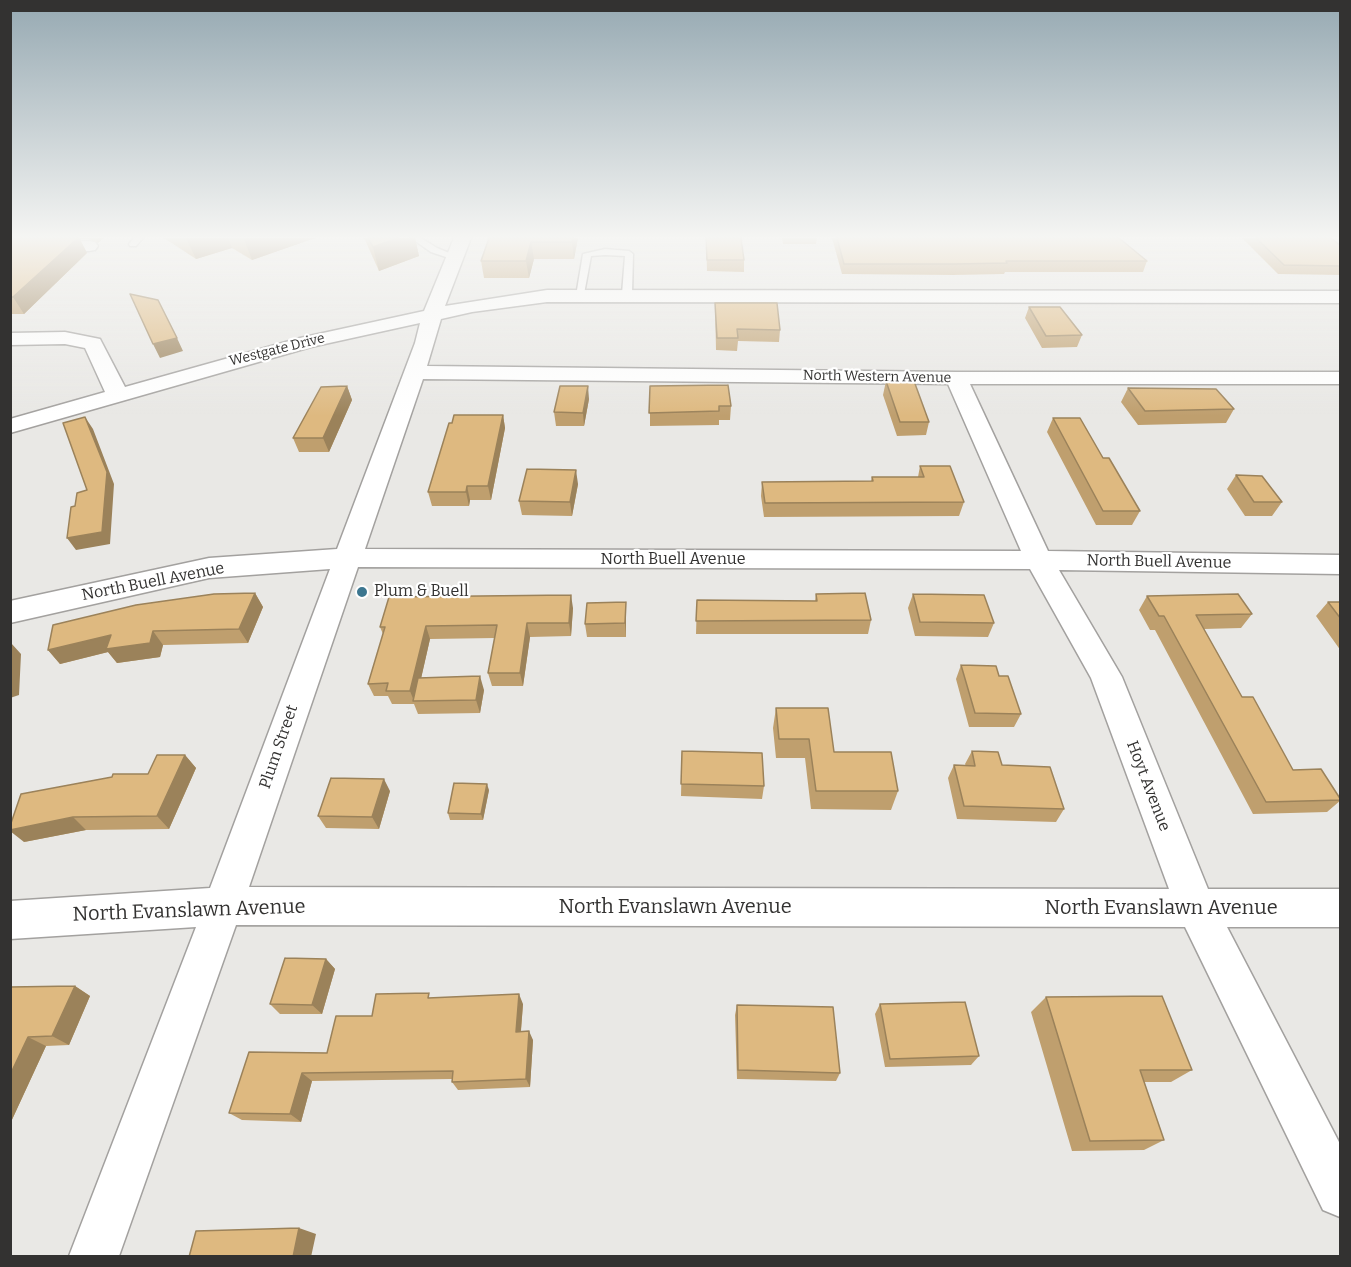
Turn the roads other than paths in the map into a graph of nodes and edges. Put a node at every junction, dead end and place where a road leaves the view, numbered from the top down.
1 (439, 297) edge
2 (547, 297) edge
3 (432, 314) junction
4 (10, 339) edge
5 (414, 372) junction
6 (956, 378) junction
7 (1341, 378) edge
8 (117, 394) junction
9 (10, 426) edge
10 (346, 558) junction
11 (1039, 560) junction
12 (1341, 564) edge
13 (10, 612) edge
14 (223, 906) junction
15 (1196, 908) junction
16 (1341, 908) edge
17 (10, 920) edge
18 (1341, 1194) edge
19 (94, 1257) edge

1 - 3 street, Plum Street
2 - 3 street, Westgate Drive
3 - 5 street, Plum Street
3 - 8 street, Westgate Drive
4 - 8 street
5 - 6 street, North Western Avenue
5 - 10 street, Plum Street
6 - 7 street, North Western Avenue
6 - 11 street, Hoyt Avenue
8 - 9 street, Westgate Drive
10 - 11 street, North Buell Avenue
10 - 13 street, North Buell Avenue
10 - 14 street, Plum Street
11 - 12 street, North Buell Avenue
11 - 15 street, Hoyt Avenue
14 - 15 street, North Evanslawn Avenue
14 - 17 street, North Evanslawn Avenue
14 - 19 street, Plum Street
15 - 16 street, North Evanslawn Avenue
15 - 18 street, Hoyt Avenue

